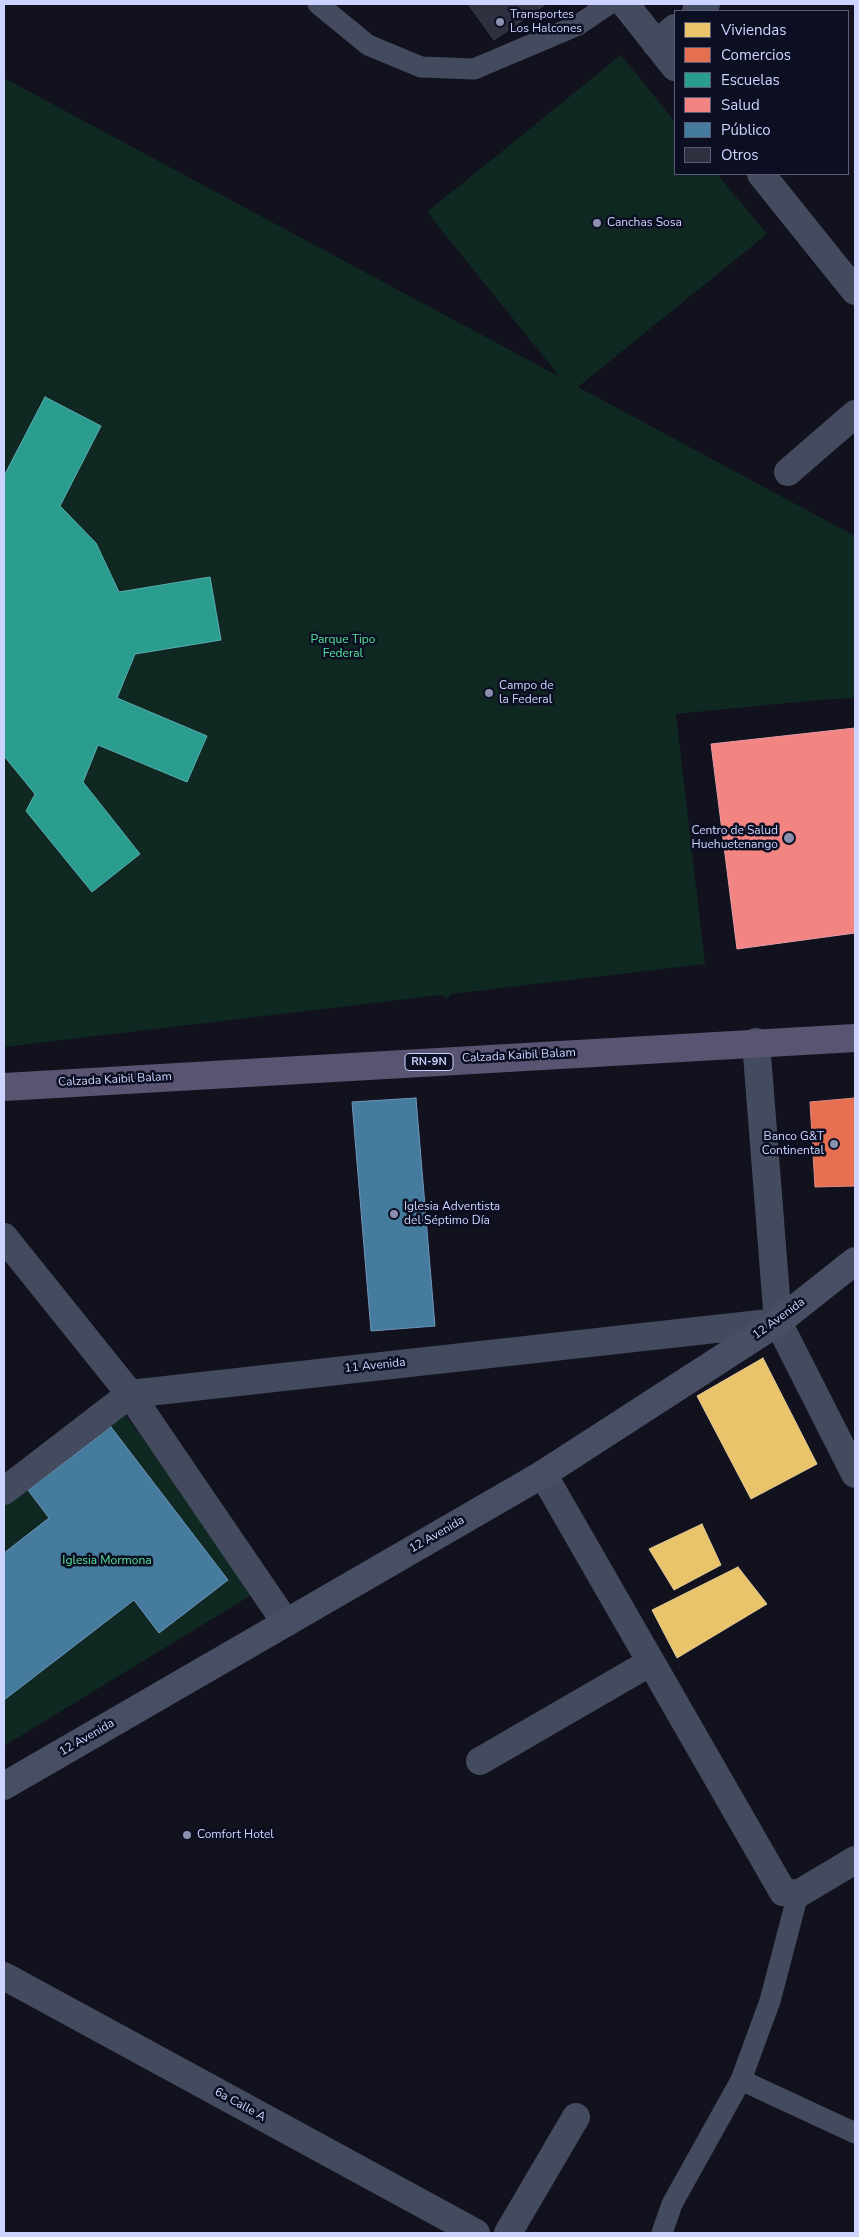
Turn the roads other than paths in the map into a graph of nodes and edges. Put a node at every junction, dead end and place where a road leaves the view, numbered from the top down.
1 (318, 4) edge
2 (609, 4) edge
3 (625, 4) edge
4 (666, 36) edge
5 (674, 64) edge
6 (762, 175) edge
7 (855, 291) edge
8 (855, 414) edge
9 (788, 472) dead end
10 (855, 1038) edge
11 (756, 1042) junction
12 (4, 1087) edge
13 (4, 1237) edge
14 (855, 1261) edge
15 (778, 1322) junction
16 (130, 1394) junction
17 (543, 1474) junction
18 (855, 1474) edge
19 (4, 1491) edge
20 (286, 1623) junction
21 (651, 1662) junction
22 (480, 1761) dead end
23 (4, 1786) edge
24 (855, 1860) edge
25 (798, 1894) junction
26 (4, 1976) edge
27 (741, 2080) junction
28 (576, 2117) dead end
29 (855, 2133) edge
30 (476, 2233) edge
31 (508, 2233) edge
32 (662, 2233) edge

1 - 2 lane
3 - 4 street
4 - 5 street
6 - 7 street
8 - 9 street
10 - 11 main road, Calzada Kaibil Balam / RN-9N
11 - 12 main road, Calzada Kaibil Balam / RN-9N
11 - 15 street
13 - 16 street
14 - 15 street, 12 Avenida
15 - 16 street, 11 Avenida
15 - 17 street, 12 Avenida
15 - 18 street
16 - 19 street
16 - 20 street
17 - 20 street, 12 Avenida
17 - 21 street
20 - 23 street, 12 Avenida
21 - 22 street
21 - 25 street
24 - 25 street
25 - 27 lane
26 - 30 street, 6a Calle A
27 - 29 lane
27 - 32 lane
28 - 31 street

